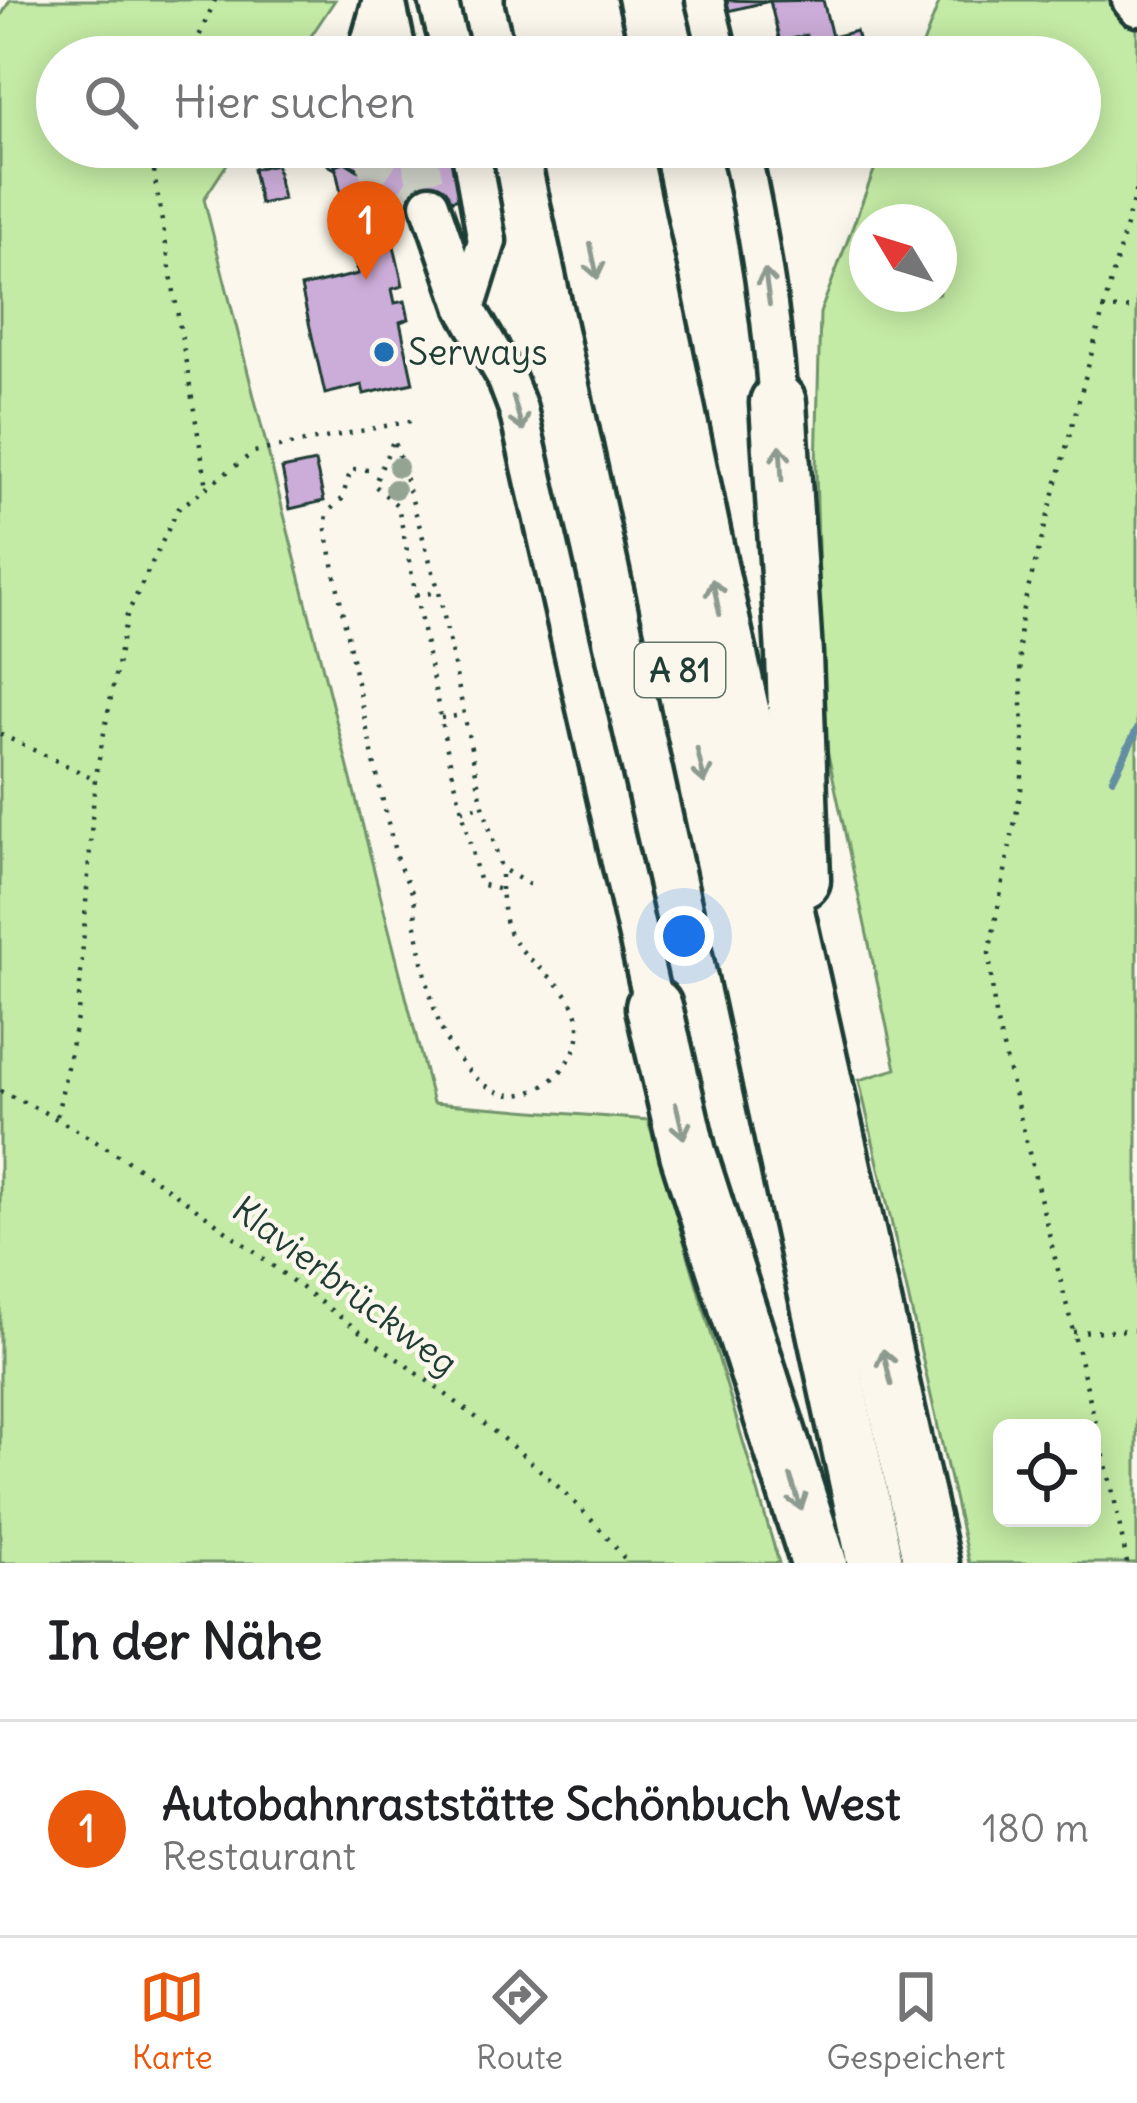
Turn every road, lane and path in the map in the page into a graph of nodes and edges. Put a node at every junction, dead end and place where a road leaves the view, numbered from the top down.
1 (215, 0) edge
2 (384, 0) edge
3 (438, 0) edge
4 (534, 0) edge
5 (587, 0) edge
6 (705, 0) edge
7 (1131, 0) edge
8 (1137, 7) edge
9 (199, 36) edge
10 (373, 36) edge
11 (393, 36) edge
12 (447, 36) edge
13 (543, 36) edge
14 (595, 36) edge
15 (714, 36) edge
16 (155, 168) edge
17 (474, 168) edge
18 (574, 168) edge
19 (627, 168) edge
20 (744, 168) edge
21 (1137, 185) edge
22 (422, 208) tunnel mouth
23 (466, 308) junction
24 (1137, 308) edge
25 (1102, 309) junction
26 (778, 403) joint
27 (410, 421) dead end
28 (368, 470) dead end
29 (207, 487) junction
30 (420, 528) junction
31 (403, 531) junction
32 (440, 592) junction
33 (416, 596) junction
34 (464, 715) junction
35 (441, 718) junction
36 (0, 734) edge
37 (95, 779) junction
38 (483, 806) junction
39 (462, 811) junction
40 (501, 868) junction
41 (530, 885) dead end
42 (501, 890) junction
43 (805, 999) junction
44 (654, 1007) joint
45 (0, 1090) edge
46 (57, 1116) junction
47 (1137, 1330) edge
48 (1073, 1332) junction
49 (628, 1563) edge
50 (819, 1563) edge
51 (875, 1563) edge
52 (931, 1563) edge
53 (1126, 1563) edge

1 - 9 path
2 - 10 lane
2 - 11 lane
3 - 12 lane
4 - 13 highway
5 - 14 highway
6 - 15 lane
7 - 8 lane
16 - 29 path
17 - 23 lane
18 -> 51 highway, A 81
43 -> 19 highway, A 81
26 -> 20 lane
21 - 25 path
22 - 23 lane
23 -> 44 lane
24 - 25 path
25 - 48 path
43 -> 26 highway
27 - 29 path
28 - 42 path
29 - 37 path
30 - 31 path
30 - 31 path
30 - 32 path
31 - 33 path
32 - 33 path
32 - 34 path
33 - 35 path
34 - 35 path
34 - 38 path
35 - 39 path
36 - 37 path
37 - 46 path
38 - 39 path
38 - 40 path
39 - 42 path
40 - 41 path
40 - 42 path
52 -> 43 highway, A 81
44 -> 50 highway
45 - 46 path, Klavierbrückweg
46 - 49 path, Klavierbrückweg
47 - 48 path
48 - 53 path

